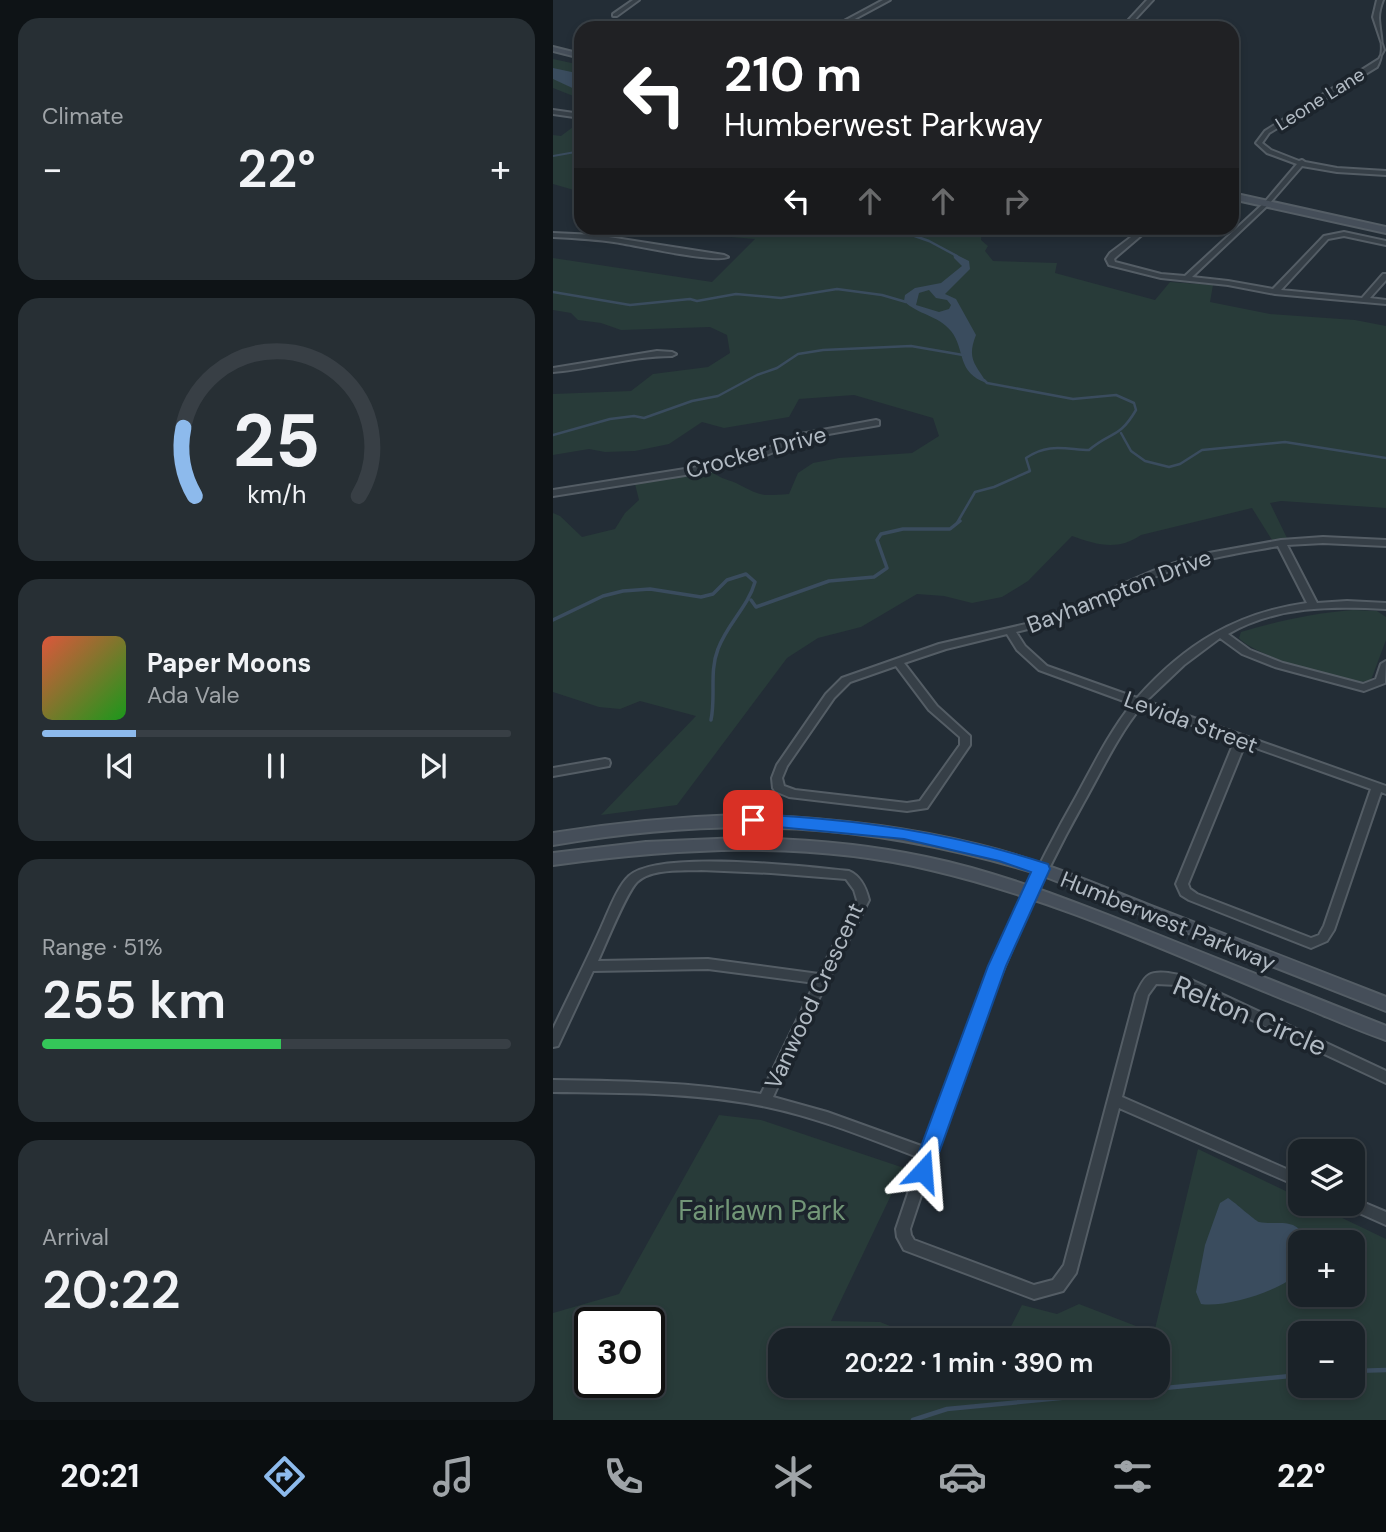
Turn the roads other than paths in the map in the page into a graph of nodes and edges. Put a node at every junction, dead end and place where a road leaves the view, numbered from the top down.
1 (636, 0) edge
2 (887, 0) edge
3 (1150, 0) edge
4 (1380, 0) edge
5 (615, 15) dead end
6 (847, 21) edge
7 (1130, 21) edge
8 (553, 49) edge
9 (1386, 50) edge
10 (574, 54) edge
11 (553, 112) edge
12 (574, 115) edge
13 (1302, 162) junction
14 (1386, 173) edge
15 (1239, 198) edge
16 (1266, 204) junction
17 (1239, 229) edge
18 (1386, 230) edge
19 (553, 235) edge
20 (1138, 235) edge
21 (1233, 235) edge
22 (1386, 243) edge
23 (724, 257) dead end
24 (1386, 276) edge
25 (1186, 279) junction
26 (1275, 292) junction
27 (1365, 299) junction
28 (1386, 302) edge
29 (671, 354) dead end
30 (553, 370) edge
31 (876, 423) dead end
32 (553, 493) edge
33 (1281, 542) junction
34 (1386, 544) edge
35 (1386, 606) edge
36 (1314, 607) junction
37 (1011, 632) junction
38 (1221, 634) junction
39 (898, 662) junction
40 (1386, 664) edge
41 (1138, 703) junction
42 (1241, 740) junction
43 (605, 763) dead end
44 (553, 772) edge
45 (1382, 789) edge
46 (553, 838) edge
47 (553, 859) edge
48 (1041, 869) junction
49 (1029, 892) junction
50 (589, 966) junction
51 (822, 979) junction
52 (1386, 1004) edge
53 (1386, 1033) edge
54 (553, 1042) edge
55 (1386, 1077) edge
56 (553, 1086) edge
57 (765, 1101) junction
58 (1116, 1101) junction
59 (928, 1155) junction
60 (1288, 1176) edge
61 (1365, 1209) edge
62 (1386, 1219) edge

1 - 5 street
2 - 6 street
3 - 7 street
4 - 9 street, Leone Lane
8 - 10 main road
9 - 13 street, Leone Lane
11 - 12 street
13 - 14 street, Leone Lane
13 - 16 street
15 - 16 main road
16 - 17 street
16 - 18 main road
19 - 23 street
20 - 25 street
21 - 25 street
22 - 26 street
24 - 27 street
25 - 26 street
26 - 27 street
27 - 28 street
29 - 30 street
31 - 32 street, Crocker Drive
33 - 34 street, Bayhampton Drive
33 - 36 street
33 - 37 street, Bayhampton Drive
35 - 36 street
36 - 38 street
37 - 39 street, Bayhampton Drive
37 - 41 street, Levida Street
38 - 40 street
38 - 41 street
39 - 39 street, Bayhampton Drive
41 - 42 street, Levida Street
41 - 48 street
42 - 45 street, Levida Street
42 - 45 street
43 - 44 street
46 - 48 main road, Humberwest Parkway
47 - 49 main road, Humberwest Parkway
48 - 49 street
48 - 52 main road, Humberwest Parkway
49 - 53 main road, Humberwest Parkway
49 - 59 street
50 - 51 street
50 - 51 street, Vanwood Crescent
50 - 54 street, Vanwood Crescent
51 - 57 street, Vanwood Crescent
55 - 58 street, Relton Circle
56 - 57 street
57 - 59 street
58 - 59 street, Relton Circle
58 - 60 street
61 - 62 street

